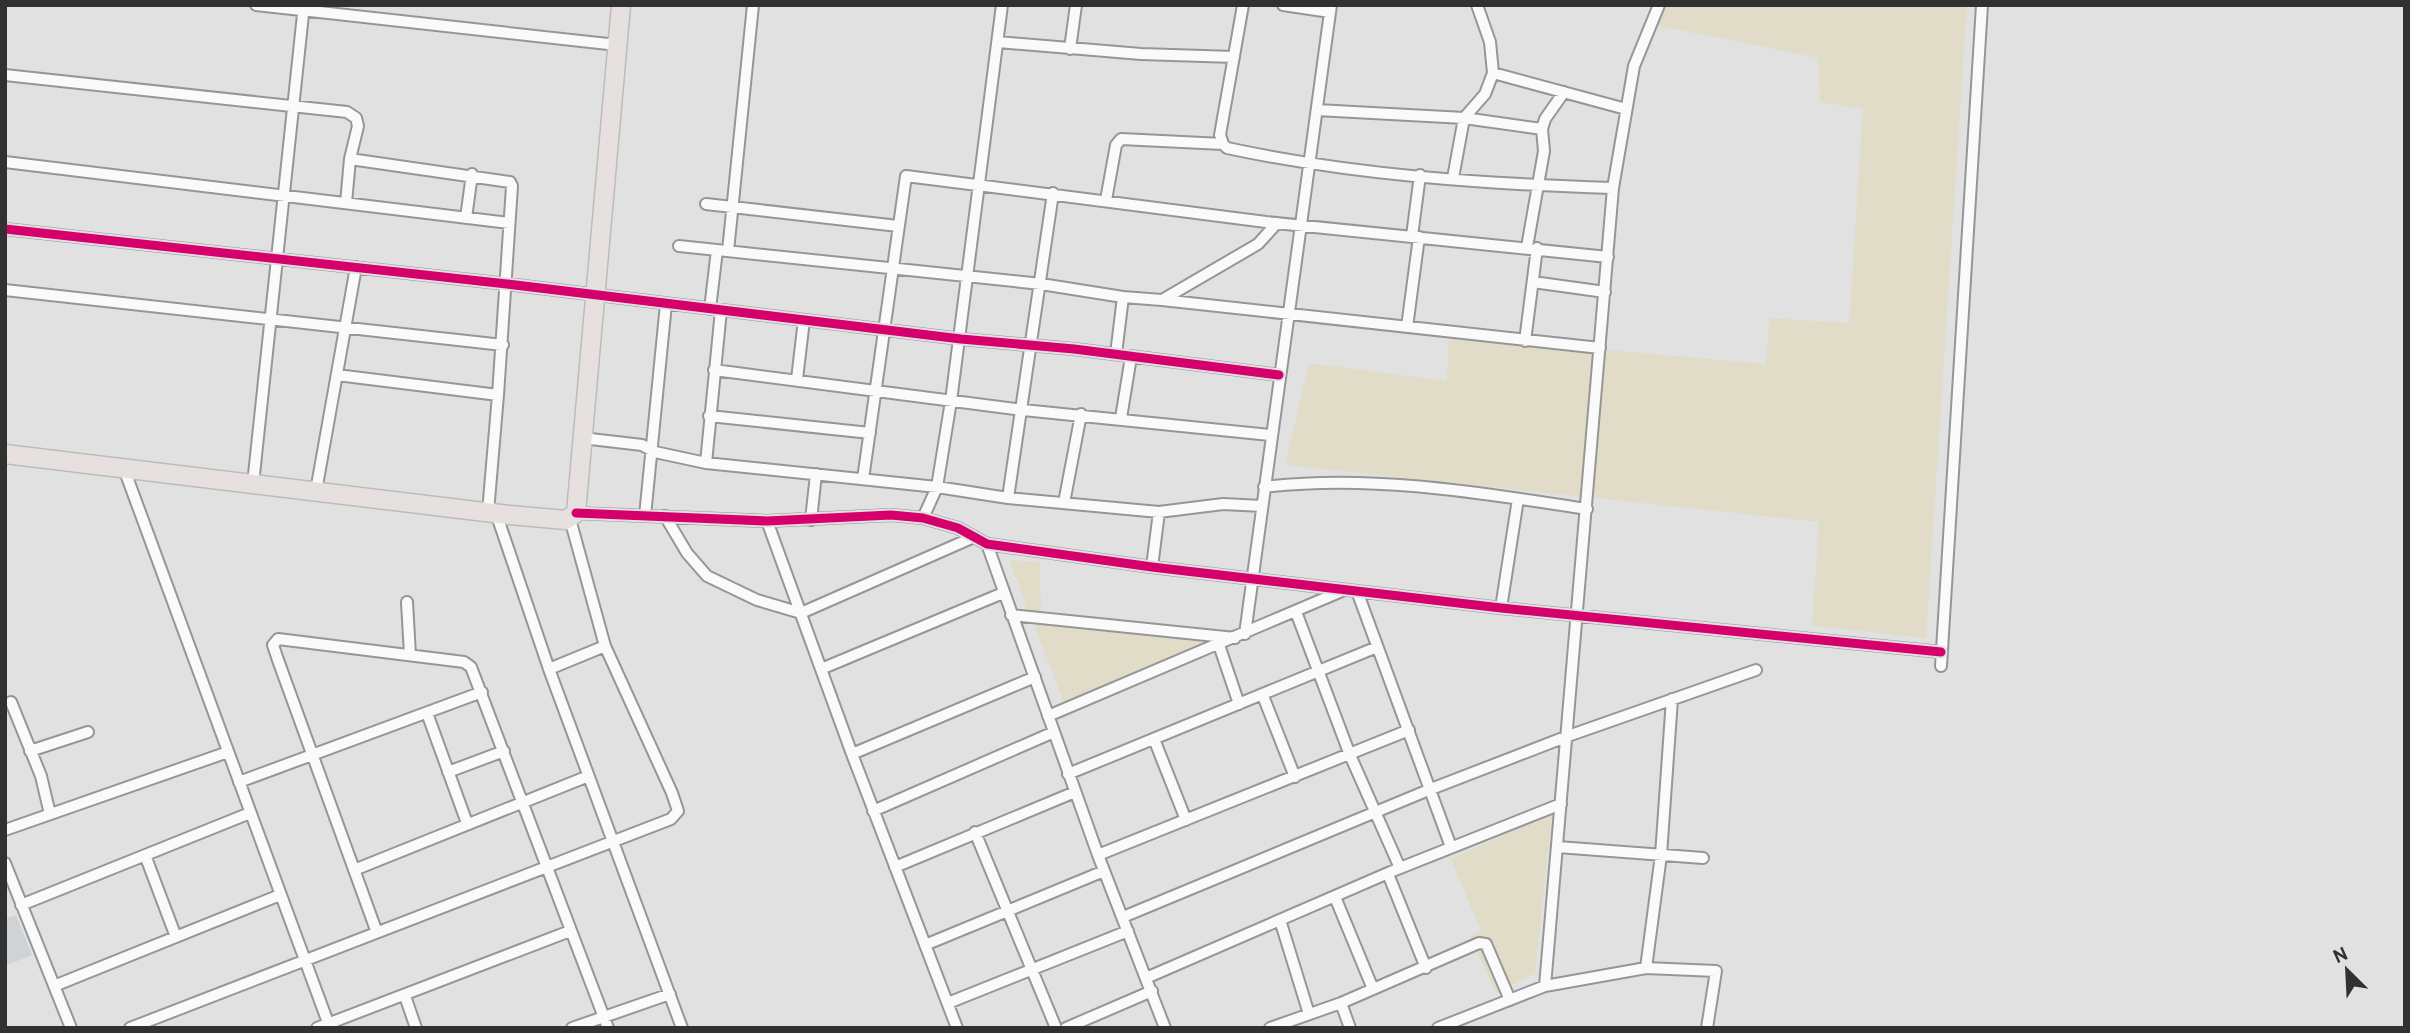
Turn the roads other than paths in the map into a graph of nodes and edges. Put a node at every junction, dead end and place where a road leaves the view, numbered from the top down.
1 (256, 5) edge
2 (621, 5) edge
3 (753, 5) edge
4 (1002, 5) edge
5 (1076, 5) edge
6 (1243, 5) edge
7 (1283, 5) edge
8 (1477, 5) edge
9 (1659, 5) edge
10 (1982, 5) edge
11 (304, 8) edge
12 (1331, 9) edge
13 (998, 42) junction
14 (617, 45) junction
15 (1070, 49) junction
16 (1234, 57) junction
17 (1493, 73) junction
18 (5, 75) edge
19 (1564, 92) junction
20 (293, 108) junction
21 (1626, 109) junction
22 (1317, 110) junction
23 (1464, 118) junction
24 (1542, 129) junction
25 (1223, 144) junction
26 (350, 159) junction
27 (5, 162) edge
28 (1309, 165) junction
29 (472, 174) junction
30 (1420, 176) junction
31 (1453, 178) junction
32 (980, 183) junction
33 (1538, 186) junction
34 (1613, 188) junction
35 (1053, 194) junction
36 (284, 196) junction
37 (1106, 200) junction
38 (346, 203) junction
39 (706, 204) dead end
40 (734, 206) junction
41 (466, 218) junction
42 (509, 223) junction
43 (1277, 223) junction
44 (1301, 225) junction
45 (898, 226) junction
46 (5, 229) edge
47 (1416, 236) junction
48 (679, 246) dead end
49 (1532, 248) junction
50 (723, 251) junction
51 (1608, 257) junction
52 (277, 258) junction
53 (356, 267) junction
54 (892, 269) junction
55 (968, 278) junction
56 (1533, 282) junction
57 (507, 284) junction
58 (1041, 284) junction
59 (5, 290) edge
60 (1605, 292) junction
61 (596, 295) junction
62 (1123, 297) junction
63 (1162, 300) junction
64 (666, 303) junction
65 (715, 309) junction
66 (1288, 314) junction
67 (270, 317) junction
68 (804, 320) junction
69 (345, 327) junction
70 (1407, 327) junction
71 (883, 330) junction
72 (961, 339) junction
73 (1525, 341) junction
74 (1033, 344) junction
75 (503, 345) junction
76 (1600, 348) junction
77 (1116, 354) junction
78 (1131, 357) junction
79 (714, 370) junction
80 (337, 375) junction
81 (1279, 375) junction
82 (797, 379) junction
83 (875, 391) junction
84 (498, 395) junction
85 (951, 401) junction
86 (1023, 410) junction
87 (1081, 414) junction
88 (709, 416) junction
89 (1121, 418) junction
90 (870, 433) junction
91 (1270, 435) junction
92 (582, 438) junction
93 (649, 449) junction
94 (5, 454) edge
95 (706, 463) junction
96 (122, 466) junction
97 (816, 474) junction
98 (863, 479) junction
99 (253, 484) junction
100 (937, 487) junction
101 (1265, 487) junction
102 (316, 491) junction
103 (1008, 498) junction
104 (1518, 499) junction
105 (1064, 503) junction
106 (1262, 506) junction
107 (1587, 509) junction
108 (492, 512) junction
109 (1160, 512) junction
110 (573, 516) junction
111 (645, 516) junction
112 (665, 516) junction
113 (923, 518) junction
114 (767, 520) junction
115 (811, 520) junction
116 (974, 537) junction
117 (988, 544) junction
118 (1152, 567) junction
119 (1252, 579) junction
120 (1344, 590) junction
121 (1357, 591) junction
122 (1003, 593) junction
123 (407, 602) dead end
124 (1502, 608) junction
125 (1296, 612) junction
126 (801, 613) junction
127 (1578, 614) junction
128 (1011, 615) junction
129 (1241, 636) junction
130 (1219, 645) junction
131 (605, 646) junction
132 (1377, 647) junction
133 (1941, 652) junction
134 (410, 655) junction
135 (1941, 666) dead end
136 (549, 669) junction
137 (821, 669) junction
138 (1756, 670) dead end
139 (1319, 673) junction
140 (1035, 677) junction
141 (482, 692) junction
142 (1263, 696) junction
143 (1672, 699) junction
144 (11, 702) dead end
145 (1239, 704) junction
146 (427, 713) junction
147 (1048, 716) junction
148 (1409, 730) junction
149 (88, 732) dead end
150 (1054, 732) junction
151 (1567, 736) junction
152 (1154, 739) junction
153 (30, 751) junction
154 (503, 751) junction
155 (228, 752) junction
156 (312, 754) junction
157 (852, 754) junction
158 (1350, 755) junction
159 (447, 772) junction
160 (1069, 774) junction
161 (586, 777) junction
162 (1295, 777) junction
163 (239, 782) junction
164 (1430, 789) junction
165 (1075, 792) junction
166 (523, 800) junction
167 (1561, 804) junction
168 (873, 811) junction
169 (250, 813) junction
170 (1375, 813) junction
171 (50, 814) junction
172 (1186, 820) junction
173 (467, 823) junction
174 (5, 830) edge
175 (975, 832) junction
176 (611, 842) junction
177 (1451, 847) junction
178 (1558, 847) junction
179 (145, 855) junction
180 (1098, 855) junction
181 (1661, 855) junction
182 (1703, 858) dead end
183 (5, 863) edge
184 (547, 866) junction
185 (895, 867) junction
186 (1400, 868) junction
187 (354, 870) junction
188 (1104, 871) junction
189 (1388, 874) junction
190 (10, 892) edge
191 (280, 895) junction
192 (1335, 897) junction
193 (22, 905) junction
194 (1009, 910) junction
195 (1123, 917) junction
196 (1280, 920) junction
197 (376, 930) junction
198 (570, 931) junction
199 (1128, 931) junction
200 (176, 937) junction
201 (925, 945) junction
202 (303, 958) junction
203 (1426, 968) junction
204 (1646, 968) junction
205 (1033, 970) junction
206 (1146, 978) junction
207 (54, 986) junction
208 (1545, 986) junction
209 (1373, 989) junction
210 (1152, 991) junction
211 (670, 994) junction
212 (405, 996) junction
213 (1510, 1000) junction
214 (948, 1003) junction
215 (1341, 1003) junction
216 (1309, 1014) junction
217 (604, 1016) junction
218 (1081, 1025) edge
219 (329, 1026) edge
220 (71, 1028) edge
221 (130, 1028) edge
222 (317, 1028) edge
223 (416, 1028) edge
224 (572, 1028) edge
225 (608, 1028) edge
226 (682, 1028) edge
227 (957, 1028) edge
228 (1056, 1028) edge
229 (1066, 1028) edge
230 (1165, 1028) edge
231 (1270, 1028) edge
232 (1350, 1028) edge
233 (1438, 1028) edge
234 (1707, 1028) edge

1 - 11 street
2 - 14 main road
3 - 40 street
4 - 13 street
5 - 15 street
6 - 16 street
7 - 12 street
8 - 17 street
9 - 21 street
10 - 133 street
11 - 14 street
11 - 20 street
12 - 22 street
13 - 15 street
13 - 32 street
14 - 61 main road
15 - 16 street
16 - 25 street
17 - 19 street
17 - 23 street
18 - 20 street
19 - 21 street
19 - 24 street
20 - 26 street
20 - 36 street
21 - 34 street
22 - 23 street
22 - 28 street
23 - 24 street
23 - 31 street
24 - 33 street
25 - 28 street
25 - 37 street
26 - 29 street
26 - 38 street
27 - 36 street
28 - 30 street
28 - 44 street
29 - 41 street
29 - 42 street
30 - 31 street
30 - 47 street
31 - 33 street
32 - 35 street
32 - 45 street
32 - 55 street
33 - 34 street
33 - 49 street
34 - 51 street
35 - 37 street
35 - 58 street
36 - 38 street
36 - 52 street
37 - 43 street
38 - 41 street
39 - 40 street
40 - 45 street
40 - 50 street
41 - 42 street
42 - 57 street
43 - 44 street
43 - 63 street
44 - 47 street
44 - 66 street
45 - 54 street
46 - 52 street
47 - 49 street
47 - 70 street
48 - 50 street
49 - 51 street
49 - 56 street
50 - 54 street
50 - 65 street
51 - 60 street
52 - 53 street
52 - 67 street
53 - 57 street
53 - 69 street
54 - 55 street
54 - 71 street
55 - 58 street
55 - 72 street
56 - 60 street
56 - 73 street
57 - 61 street
57 - 75 street
58 - 62 street
58 - 74 street
59 - 67 street
60 - 76 street
61 - 64 street
61 - 92 main road
62 - 63 street
62 - 77 street
63 - 66 street
64 - 65 street
64 - 93 street
65 - 68 street
65 - 79 street
66 - 70 street
66 - 81 street
67 - 69 street
67 - 99 street
68 - 71 street
68 - 82 street
69 - 75 street
69 - 80 street
70 - 73 street
71 - 72 street
71 - 83 street
72 - 74 street
72 - 85 street
73 - 76 street
74 - 77 street
74 - 86 street
75 - 84 street
76 - 107 street
77 - 78 street
78 - 81 street
78 - 89 street
79 - 82 street
79 - 88 street
80 - 84 street
80 - 102 street
81 - 91 street
82 - 83 street
83 - 85 street
83 - 90 street
84 - 108 street
85 - 86 street
85 - 100 street
86 - 87 street
86 - 103 street
87 - 89 street
87 - 105 street
88 - 90 street
88 - 95 street
89 - 91 street
90 - 98 street
91 - 101 street
92 - 93 street
92 - 110 main road
93 - 95 street
93 - 111 street
94 - 96 main road
95 - 97 street
96 - 99 main road
96 - 155 street
97 - 98 street
97 - 115 street
98 - 100 street
99 - 102 main road
100 - 103 street
100 - 113 street
101 - 104 street
101 - 106 street
102 - 108 main road
103 - 105 street
104 - 107 street
104 - 124 street
105 - 109 street
106 - 109 street
106 - 119 street
107 - 127 street
108 - 110 main road
108 - 136 street
109 - 118 street
110 - 111 street
110 - 131 street
111 - 112 street
112 - 114 street
112 - 126 street
113 - 115 street
113 - 116 street
114 - 115 street
114 - 126 street
116 - 117 street
116 - 126 street
117 - 118 street
117 - 122 street
118 - 119 street
119 - 120 street
119 - 129 street
120 - 121 street
120 - 125 street
121 - 124 street
121 - 132 street
122 - 128 street
122 - 137 street
123 - 134 street
124 - 127 street
125 - 129 street
125 - 139 street
126 - 137 street
127 - 133 street
127 - 151 street
128 - 129 street
128 - 140 street
129 - 130 street
130 - 145 street
130 - 147 street
131 - 136 street
131 - 176 street
132 - 139 street
132 - 148 street
133 - 135 street
134 - 141 street
134 - 156 street
136 - 161 street
137 - 157 street
138 - 143 street
139 - 142 street
139 - 158 street
140 - 147 street
140 - 157 street
141 - 146 street
141 - 154 street
142 - 145 street
142 - 162 street
143 - 151 street
143 - 181 street
144 - 153 street
145 - 152 street
146 - 156 street
146 - 159 street
147 - 150 street
148 - 158 street
148 - 164 street
149 - 153 street
150 - 160 street
150 - 168 street
151 - 164 street
151 - 167 street
152 - 160 street
152 - 172 street
153 - 171 street
154 - 159 street
154 - 166 street
155 - 163 street
155 - 171 street
156 - 163 street
156 - 187 street
157 - 168 street
158 - 162 street
158 - 170 street
159 - 173 street
160 - 165 street
161 - 166 street
161 - 176 street
162 - 172 street
163 - 169 street
164 - 170 street
164 - 177 street
165 - 175 street
165 - 180 street
166 - 173 street
166 - 184 street
167 - 177 street
167 - 178 street
168 - 185 street
169 - 179 street
169 - 191 street
170 - 186 street
170 - 195 street
171 - 174 street
172 - 180 street
173 - 187 street
175 - 185 street
175 - 194 street
176 - 184 street
176 - 211 street
177 - 186 street
178 - 181 street
178 - 208 street
179 - 193 street
179 - 200 street
180 - 188 street
181 - 182 street
181 - 204 street
183 - 190 street
184 - 197 street
184 - 198 street
185 - 201 street
186 - 189 street
187 - 197 street
188 - 194 street
188 - 195 street
189 - 192 street
189 - 203 street
190 - 193 street
191 - 200 street
191 - 202 street
192 - 196 street
192 - 209 street
193 - 207 street
194 - 201 street
194 - 205 street
195 - 199 street
196 - 206 street
196 - 216 street
197 - 202 street
198 - 212 street
198 - 217 street
199 - 205 street
199 - 206 street
200 - 207 street
201 - 214 street
202 - 219 street
202 - 221 street
203 - 209 street
203 - 213 street
204 - 208 street
204 - 234 street
205 - 214 street
205 - 228 street
206 - 210 street
207 - 220 street
208 - 213 street
209 - 215 street
210 - 218 street
210 - 230 street
211 - 217 street
211 - 226 street
212 - 219 street
212 - 223 street
213 - 233 street
214 - 227 street
215 - 216 street
215 - 232 street
216 - 231 street
217 - 224 street
217 - 225 street
218 - 229 street
219 - 222 street

